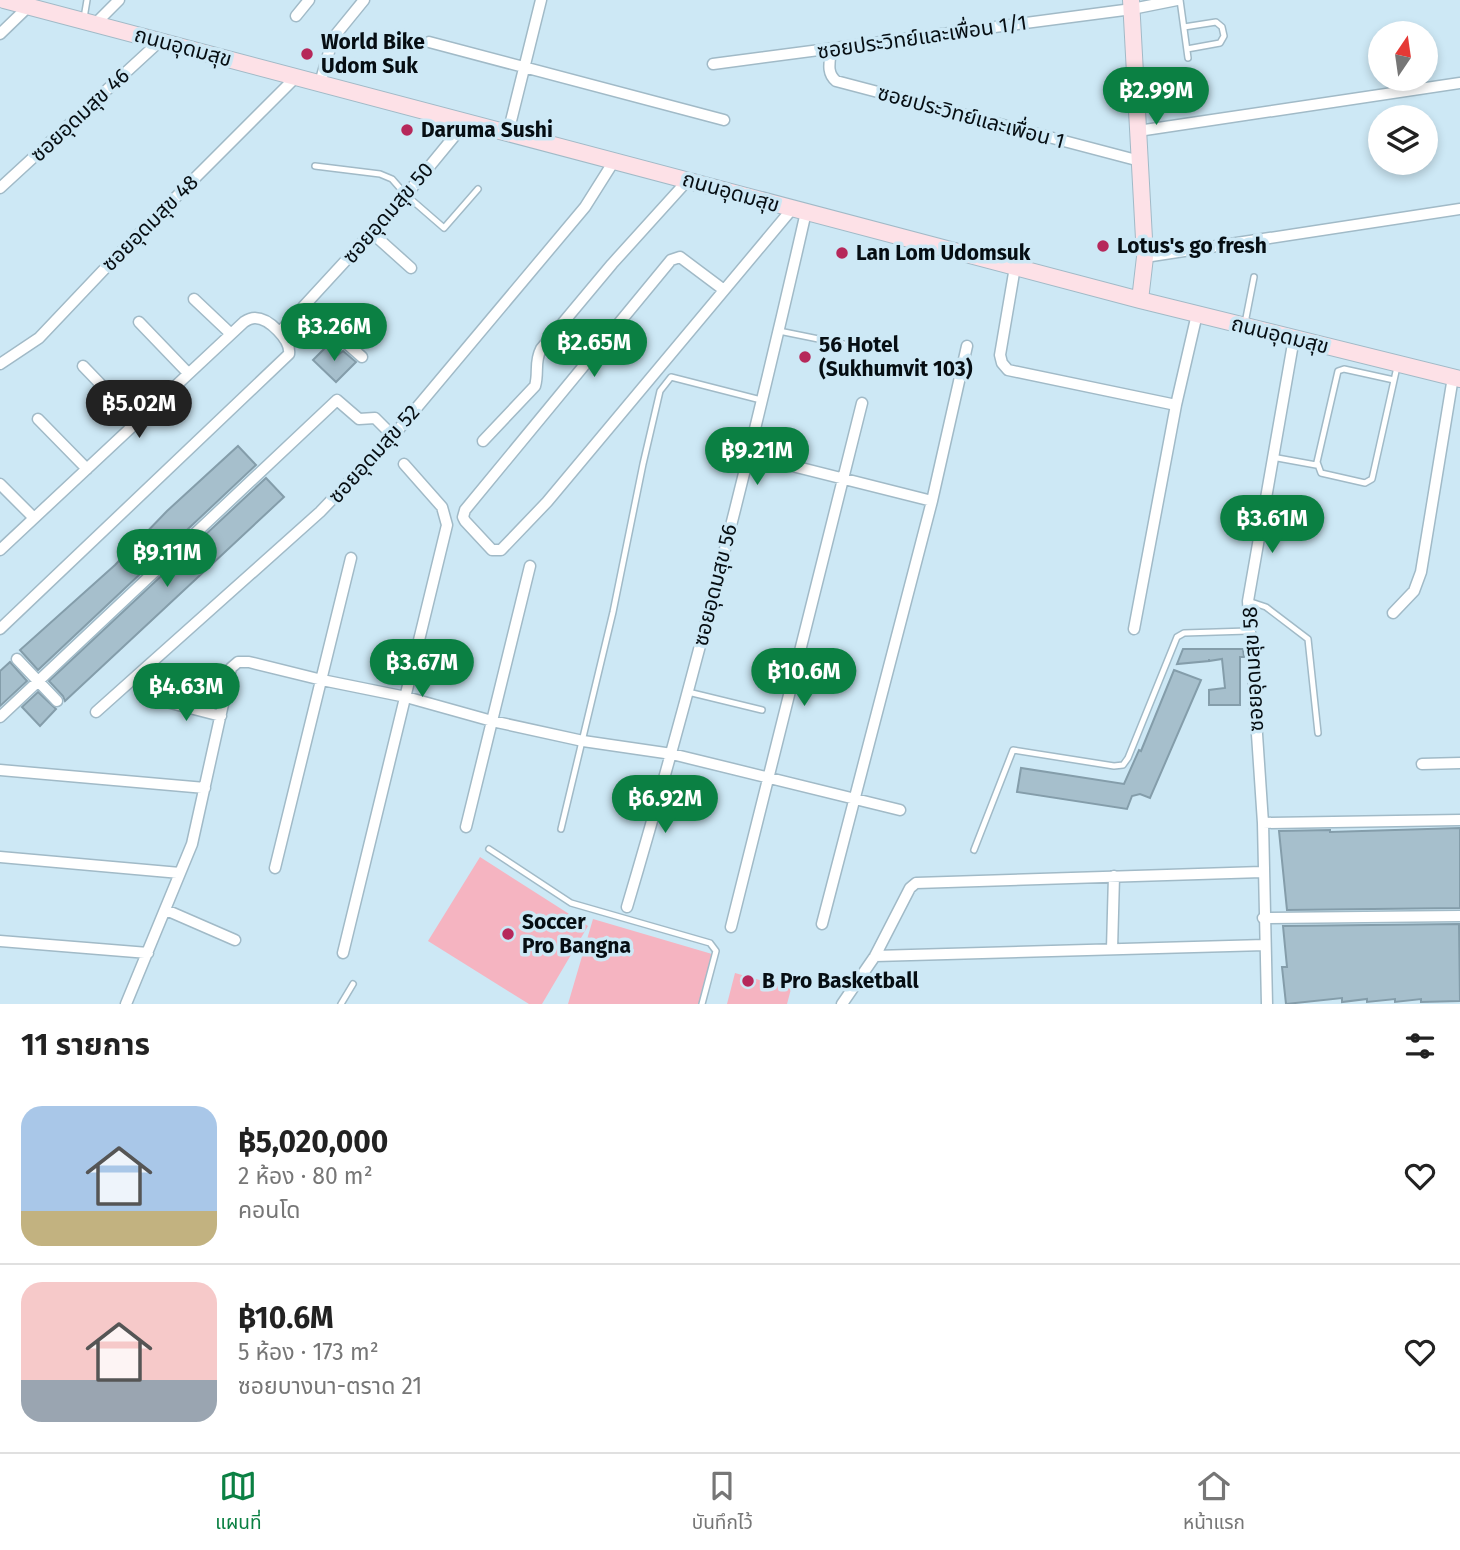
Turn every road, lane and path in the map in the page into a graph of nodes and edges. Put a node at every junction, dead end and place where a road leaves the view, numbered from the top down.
1 (88, 0) edge
2 (119, 0) edge
3 (309, 0) edge
4 (364, 0) edge
5 (541, 0) edge
6 (1179, 0) edge
7 (1131, 4) edge
8 (5, 5) edge
9 (29, 6) junction
10 (296, 16) dead end
11 (89, 23) junction
12 (1184, 27) junction
13 (0, 34) edge
14 (160, 41) junction
15 (429, 42) dead end
16 (1187, 48) junction
17 (831, 49) junction
18 (1188, 58) dead end
19 (713, 64) dead end
20 (524, 66) junction
21 (297, 76) junction
22 (320, 83) junction
23 (1460, 83) edge
24 (724, 120) dead end
25 (466, 122) junction
26 (1138, 131) junction
27 (508, 132) junction
28 (614, 161) junction
29 (1140, 161) junction
30 (315, 166) dead end
31 (688, 180) junction
32 (0, 188) edge
33 (478, 189) dead end
34 (406, 195) junction
35 (1460, 209) edge
36 (799, 211) junction
37 (372, 233) junction
38 (1144, 257) junction
39 (1015, 267) junction
40 (411, 268) dead end
41 (1254, 277) dead end
42 (724, 290) junction
43 (194, 299) dead end
44 (1140, 300) junction
45 (305, 307) junction
46 (1197, 314) junction
47 (139, 322) dead end
48 (1245, 326) junction
49 (779, 331) junction
50 (280, 332) junction
51 (230, 334) junction
52 (1294, 338) junction
53 (967, 346) dead end
54 (858, 347) dead end
55 (362, 357) dead end
56 (0, 364) edge
57 (83, 366) dead end
58 (1396, 372) junction
59 (188, 373) junction
60 (1456, 378) edge
61 (761, 400) junction
62 (862, 402) dead end
63 (1176, 405) junction
64 (38, 419) dead end
65 (136, 421) junction
66 (393, 436) junction
67 (483, 441) dead end
68 (749, 455) junction
69 (1272, 457) junction
70 (404, 464) dead end
71 (1316, 466) junction
72 (86, 468) junction
73 (843, 480) junction
74 (0, 484) edge
75 (932, 501) junction
76 (34, 518) junction
77 (0, 550) edge
78 (351, 558) dead end
79 (530, 566) dead end
80 (1248, 601) junction
81 (1393, 613) dead end
82 (0, 629) edge
83 (1134, 629) dead end
84 (1248, 631) junction
85 (17, 659) dead end
86 (323, 680) junction
87 (39, 681) junction
88 (688, 692) junction
89 (406, 697) junction
90 (159, 700) dead end
91 (57, 701) dead end
92 (762, 710) dead end
93 (96, 712) dead end
94 (221, 716) junction
95 (0, 717) edge
96 (492, 720) junction
97 (1318, 733) dead end
98 (583, 741) junction
99 (672, 754) junction
100 (1460, 763) edge
101 (1422, 764) dead end
102 (0, 770) edge
103 (770, 777) junction
104 (205, 788) junction
105 (855, 799) junction
106 (900, 810) dead end
107 (1460, 820) edge
108 (1262, 823) junction
109 (466, 827) dead end
110 (561, 829) dead end
111 (489, 849) dead end
112 (974, 850) dead end
113 (0, 857) edge
114 (275, 868) dead end
115 (1262, 872) junction
116 (180, 873) junction
117 (1114, 876) junction
118 (627, 907) dead end
119 (166, 910) junction
120 (1460, 916) edge
121 (1263, 919) junction
122 (822, 924) dead end
123 (731, 927) dead end
124 (235, 940) dead end
125 (0, 941) edge
126 (1265, 945) junction
127 (1112, 949) junction
128 (148, 953) junction
129 (343, 953) dead end
130 (876, 956) junction
131 (353, 985) dead end
132 (129, 1003) edge
133 (341, 1004) edge
134 (702, 1004) edge
135 (842, 1004) edge
136 (1267, 1004) edge

1 - 11 lane
2 - 11 street
3 - 10 street
4 - 22 street
5 - 20 street
6 - 7 street, ซอยประวิทย์และเพื่อน 1/1
6 - 12 lane
7 - 17 street, ซอยประวิทย์และเพื่อน 1/1
7 - 26 main road
8 - 9 main road, ถนนอุดมสุข
9 - 11 main road, ถนนอุดมสุข
9 - 13 street
11 - 14 main road, ถนนอุดมสุข
12 - 16 lane
12 - 16 lane
14 - 21 main road, ถนนอุดมสุข
14 - 32 street, ซอยอุดมสุข 46
15 - 20 street
16 - 18 lane
17 - 19 street, ซอยประวิทย์และเพื่อน 1/1
17 - 29 street, ซอยประวิทย์และเพื่อน 1
20 - 24 street
20 - 27 street
21 - 22 main road, ถนนอุดมสุข
21 - 56 street, ซอยอุดมสุข 48
22 - 25 main road, ถนนอุดมสุข
23 - 26 street
25 - 27 main road, ถนนอุดมสุข
25 - 34 street, ซอยอุดมสุข 50
26 - 29 main road
27 - 28 main road, ถนนอุดมสุข
28 - 31 main road, ถนนอุดมสุข
28 - 66 street, ซอยอุดมสุข 52
29 - 38 main road
30 - 34 lane
31 - 36 main road, ถนนอุดมสุข
31 - 67 street
33 - 34 lane
34 - 37 street, ซอยอุดมสุข 50
35 - 38 street
36 - 39 main road, ถนนอุดมสุข
36 - 42 street
36 - 49 street, ซอยอุดมสุข 56
37 - 40 street
37 - 45 street, ซอยอุดมสุข 50
38 - 44 main road
39 - 44 main road, ถนนอุดมสุข
39 - 63 street
41 - 48 lane
42 - 42 street
43 - 51 street
44 - 46 main road, ถนนอุดมสุข
45 - 50 street, ซอยอุดมสุข 50
45 - 55 street
46 - 48 main road, ถนนอุดมสุข
46 - 63 street
47 - 59 street
48 - 52 main road, ถนนอุดมสุข
49 - 54 lane
49 - 61 street, ซอยอุดมสุข 56
50 - 51 street
50 - 82 street
51 - 59 street
52 - 58 main road, ถนนอุดมสุข
52 - 69 street, ซอยอุดมสุข 58
53 - 75 street
57 - 65 street
58 - 60 main road, ถนนอุดมสุข
58 - 71 lane
58 - 71 lane
59 - 65 street
60 - 81 street
61 - 68 street, ซอยอุดมสุข 56
61 - 98 lane
62 - 73 street
63 - 83 street
64 - 72 street
65 - 72 street
66 - 87 street
66 - 93 street, ซอยอุดมสุข 52
68 - 73 street
68 - 88 street, ซอยอุดมสุข 56
69 - 71 lane
69 - 80 street, ซอยอุดมสุข 58
70 - 89 street
72 - 76 street
73 - 75 street
73 - 103 street
74 - 76 street
75 - 105 street
76 - 77 street
78 - 86 street
79 - 96 street
80 - 84 street, ซอยอุดมสุข 58
80 - 97 lane
84 - 108 street, ซอยอุดมสุข 58
84 - 112 lane
85 - 87 street
86 - 89 street
86 - 94 street
86 - 114 street
87 - 91 street
87 - 95 street
88 - 92 lane
88 - 99 street, ซอยอุดมสุข 56
89 - 96 street
89 - 129 street
90 - 94 street
94 - 104 street
96 - 98 street
96 - 109 street
98 - 99 street
98 - 110 lane
99 - 103 street
99 - 118 street, ซอยอุดมสุข 56
100 - 101 street
102 - 104 street
103 - 105 street
103 - 123 street
104 - 116 street
105 - 106 street
105 - 122 street
107 - 108 street
108 - 115 street, ซอยอุดมสุข 58
111 - 134 lane
113 - 116 street
115 - 117 street
115 - 121 street, ซอยอุดมสุข 58
116 - 119 street
117 - 127 street
117 - 130 street
119 - 124 street
119 - 128 street
120 - 121 street
121 - 126 street, ซอยอุดมสุข 58
125 - 128 street
126 - 127 street
126 - 136 street, ซอยอุดมสุข 58
127 - 130 street
128 - 132 street
130 - 135 street
131 - 133 lane

